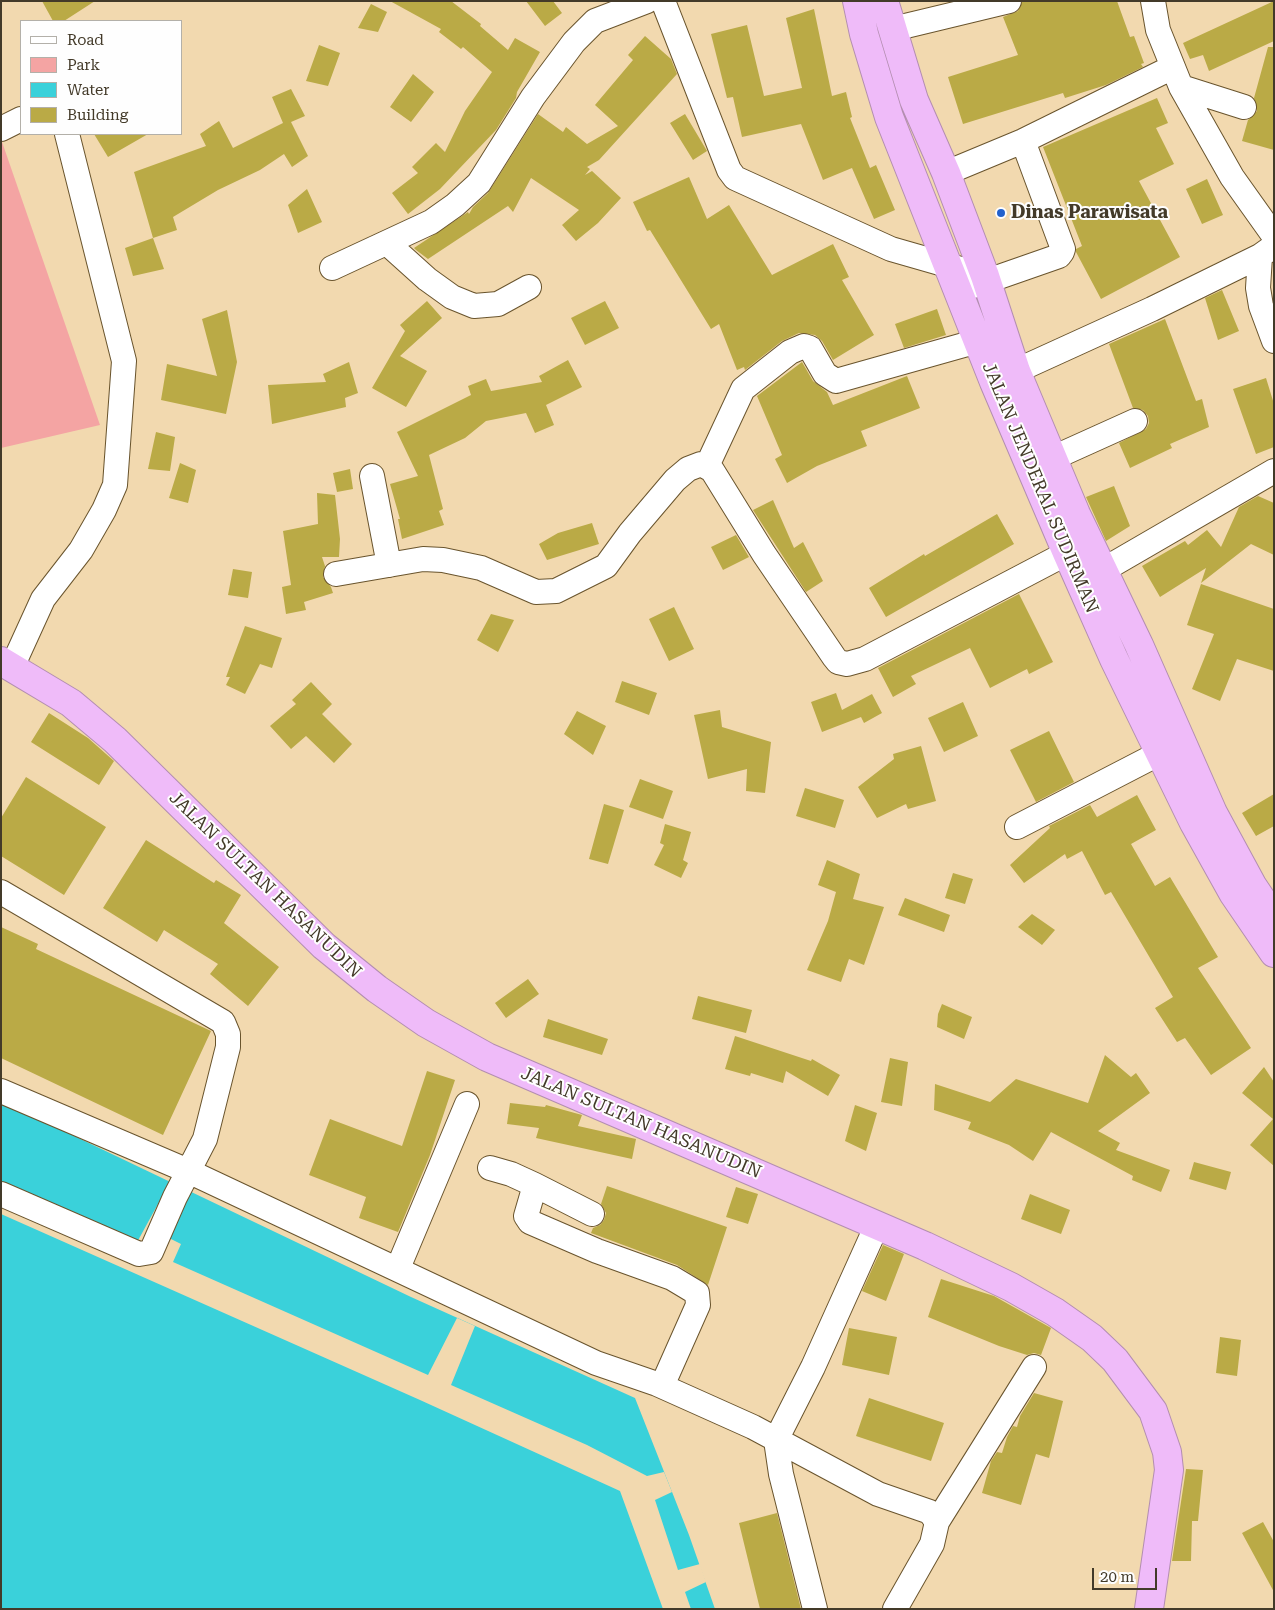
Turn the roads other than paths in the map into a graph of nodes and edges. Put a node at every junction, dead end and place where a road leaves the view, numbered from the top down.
1 (647, 1) edge
2 (663, 1) edge
3 (857, 1) edge
4 (884, 1) edge
5 (1009, 1) edge
6 (1153, 1) edge
7 (893, 29) junction
8 (1176, 77) junction
9 (1244, 107) dead end
10 (20, 120) edge
11 (1, 129) edge
12 (67, 135) edge
13 (1023, 141) junction
14 (946, 173) junction
15 (1274, 236) edge
16 (387, 243) junction
17 (1267, 251) edge
18 (948, 264) junction
19 (332, 268) dead end
20 (986, 278) junction
21 (529, 287) dead end
22 (959, 292) junction
23 (978, 340) junction
24 (1274, 341) edge
25 (1016, 371) junction
26 (1135, 422) dead end
27 (1052, 458) junction
28 (707, 466) junction
29 (1274, 471) edge
30 (372, 476) dead end
31 (1067, 553) junction
32 (389, 565) junction
33 (336, 574) dead end
34 (1091, 577) junction
35 (7, 664) edge
36 (1160, 753) junction
37 (1017, 828) dead end
38 (1, 892) edge
39 (1274, 918) edge
40 (1274, 953) edge
41 (1, 1091) edge
42 (467, 1104) dead end
43 (490, 1168) dead end
44 (188, 1171) junction
45 (535, 1185) junction
46 (1, 1194) edge
47 (592, 1214) dead end
48 (877, 1225) junction
49 (398, 1268) junction
50 (1034, 1367) dead end
51 (662, 1386) junction
52 (776, 1440) junction
53 (937, 1522) junction
54 (815, 1609) edge
55 (895, 1609) edge
56 (1149, 1609) edge

1 - 16 street
2 - 18 street
3 - 18 highway, JALAN JENDERAL SUDIRMAN
4 - 7 highway, JALAN JENDERAL SUDIRMAN
5 - 7 street
6 - 8 street
7 - 14 highway, JALAN JENDERAL SUDIRMAN
8 - 9 street
8 - 13 street
8 - 15 street
10 - 11 street
12 - 35 street
13 - 14 street
13 - 20 street
14 - 20 highway, JALAN JENDERAL SUDIRMAN
16 - 19 street
16 - 21 street
17 - 24 street
17 - 25 street
18 - 20 street
18 - 22 highway, JALAN JENDERAL SUDIRMAN
20 - 22 street
20 - 25 highway, JALAN JENDERAL SUDIRMAN
22 - 23 highway, JALAN JENDERAL SUDIRMAN
23 - 28 street
23 - 31 highway, JALAN JENDERAL SUDIRMAN
25 - 27 highway, JALAN JENDERAL SUDIRMAN
26 - 27 street
27 - 34 highway, JALAN JENDERAL SUDIRMAN
28 - 31 street
28 - 32 street
29 - 34 street
30 - 32 street
31 - 34 highway, JALAN JENDERAL SUDIRMAN
32 - 33 street
34 - 36 highway, JALAN JENDERAL SUDIRMAN
34 - 39 highway, JALAN JENDERAL SUDIRMAN
35 - 48 highway, JALAN SULTAN HASANUDIN
36 - 37 street
36 - 40 highway, JALAN JENDERAL SUDIRMAN
38 - 44 street
41 - 44 street
42 - 49 street
43 - 45 street
44 - 46 street
44 - 49 street
45 - 47 street
45 - 51 street
48 - 52 street
48 - 56 highway, JALAN SULTAN HASANUDIN
49 - 51 street
50 - 53 street
51 - 52 street
52 - 53 street
52 - 54 street
53 - 55 street

